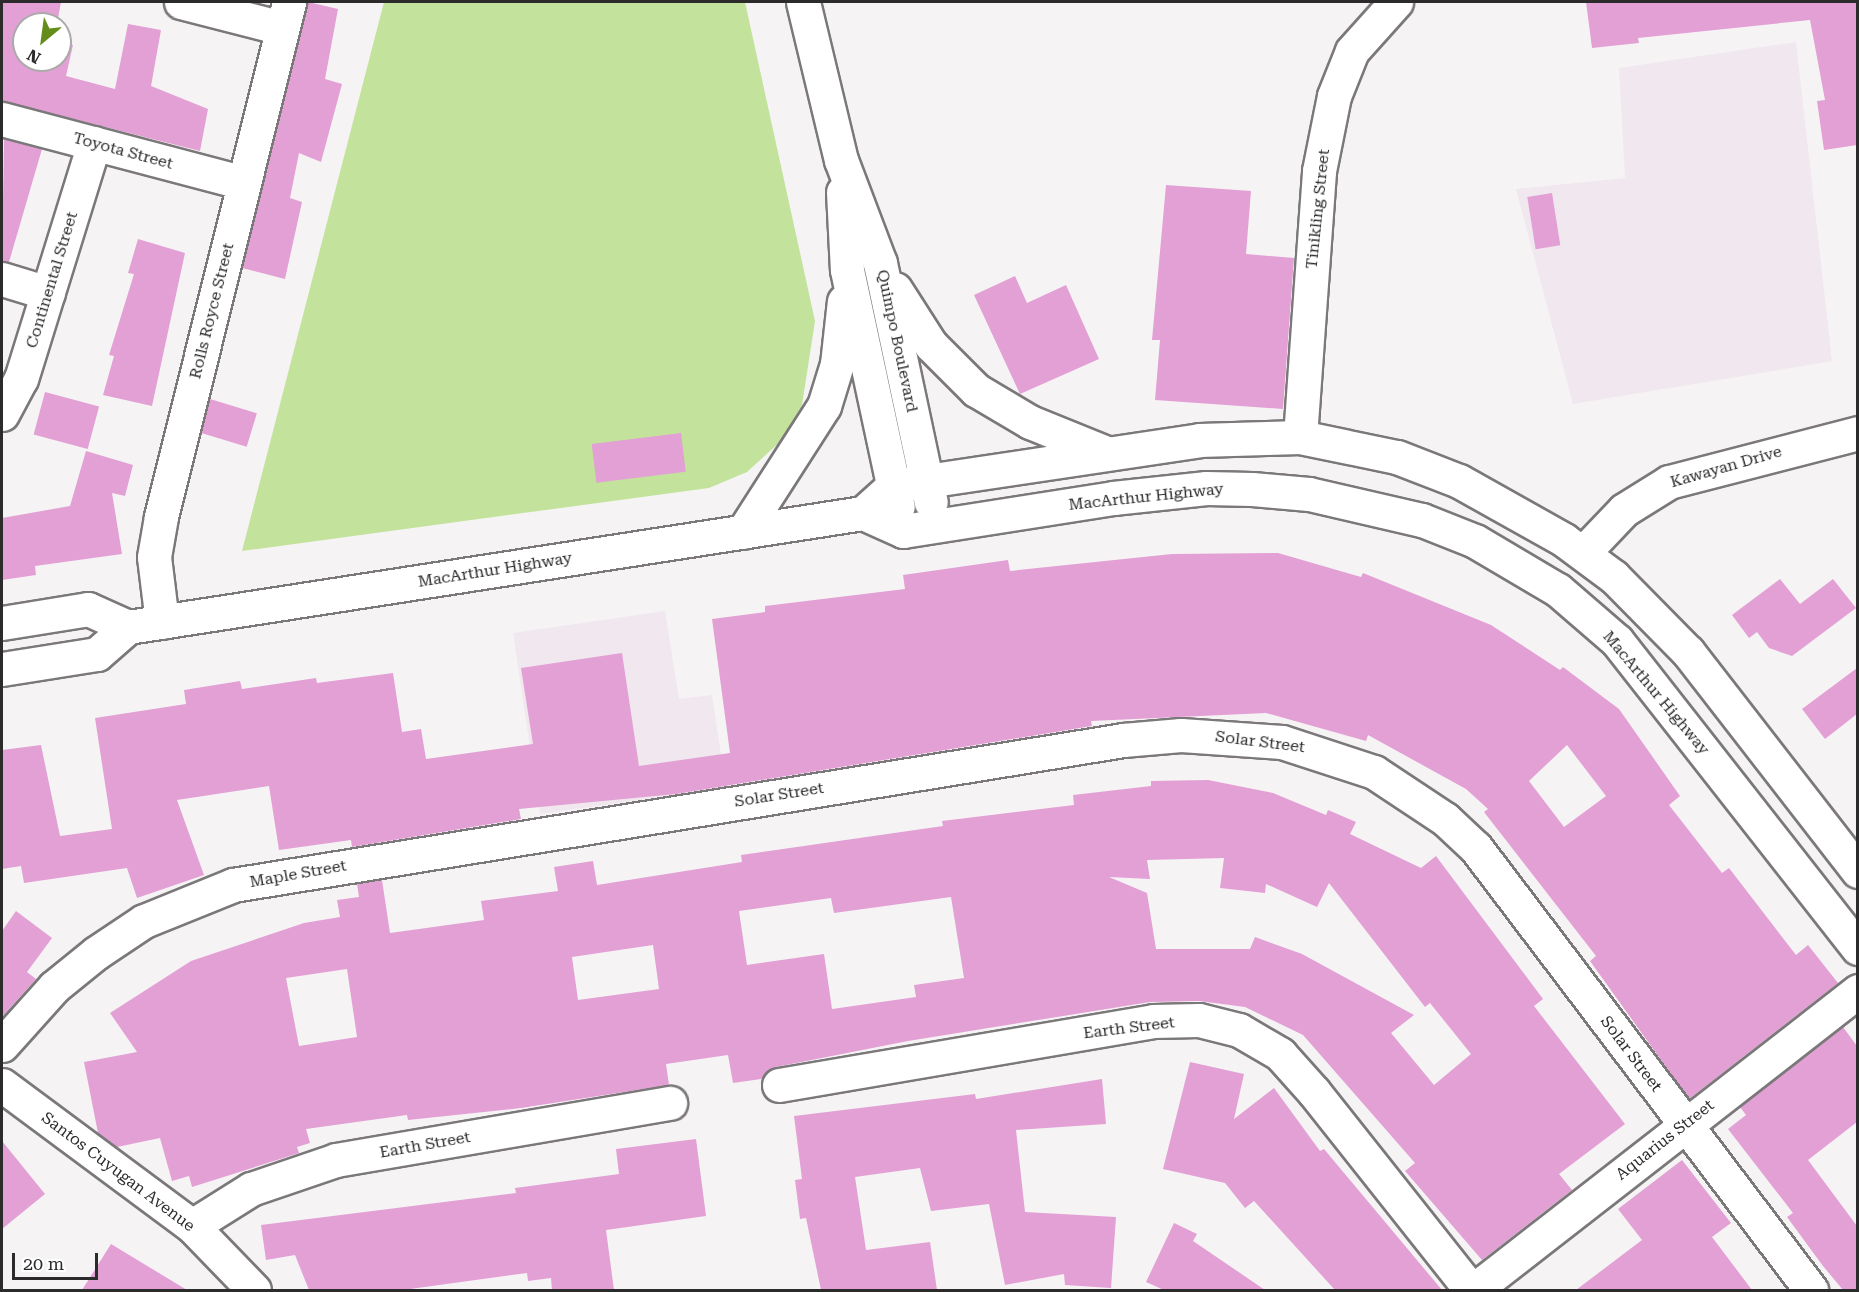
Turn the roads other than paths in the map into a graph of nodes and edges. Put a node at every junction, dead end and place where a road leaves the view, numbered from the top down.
1 (181, 2) edge
2 (803, 2) edge
3 (1396, 2) edge
4 (285, 15) edge
5 (2, 119) edge
6 (94, 143) junction
7 (841, 160) junction
8 (244, 183) junction
9 (880, 263) junction
10 (847, 270) junction
11 (2, 279) edge
12 (48, 293) junction
13 (2, 414) edge
14 (1857, 433) edge
15 (1300, 437) junction
16 (1106, 452) junction
17 (927, 481) junction
18 (893, 486) junction
19 (863, 513) junction
20 (937, 526) junction
21 (903, 531) junction
22 (743, 532) junction
23 (1583, 554) junction
24 (162, 622) junction
25 (2, 623) edge
26 (128, 627) junction
27 (2, 669) edge
28 (646, 817) joint
29 (1857, 871) edge
30 (1857, 948) edge
31 (1857, 991) edge
32 (2, 1045) edge
33 (2, 1085) edge
34 (778, 1085) dead end
35 (670, 1103) dead end
36 (1684, 1124) junction
37 (192, 1226) junction
38 (254, 1290) edge
39 (1473, 1290) edge
40 (1811, 1290) edge

1 - 4 street
2 - 7 street, Quimpo Boulevard
3 - 15 street, Tinikling Street
4 - 8 street, Rolls Royce Street
5 - 6 street, Toyota Street
6 - 8 street, Toyota Street
6 - 12 street, Continental Street
7 - 9 street, Quimpo Boulevard
7 - 10 street, Quimpo Boulevard
8 - 24 street, Rolls Royce Street
9 - 16 street
9 - 17 street, Quimpo Boulevard
10 - 18 street, Quimpo Boulevard
10 - 22 street
11 - 12 street
12 - 13 street, Continental Street
14 - 23 street, Kawayan Drive
15 - 16 street
15 - 23 street
16 - 17 street
17 - 18 street
17 - 20 street, Quimpo Boulevard
18 - 19 street
18 - 21 street, Quimpo Boulevard
19 - 21 street
19 - 22 street, MacArthur Highway
20 - 21 street, MacArthur Highway
20 - 30 street, MacArthur Highway
22 - 24 street, MacArthur Highway
23 - 29 street
24 - 26 street, MacArthur Highway
25 - 26 street
26 - 27 street
28 - 32 street, Maple Street
28 - 36 street, Solar Street
31 - 36 street, Aquarius Street
33 - 37 street, Santos Cuyugan Avenue
34 - 39 street, Earth Street
35 - 37 street, Earth Street
36 - 39 street, Aquarius Street
36 - 40 street, Solar Street
37 - 38 street, Santos Cuyugan Avenue

